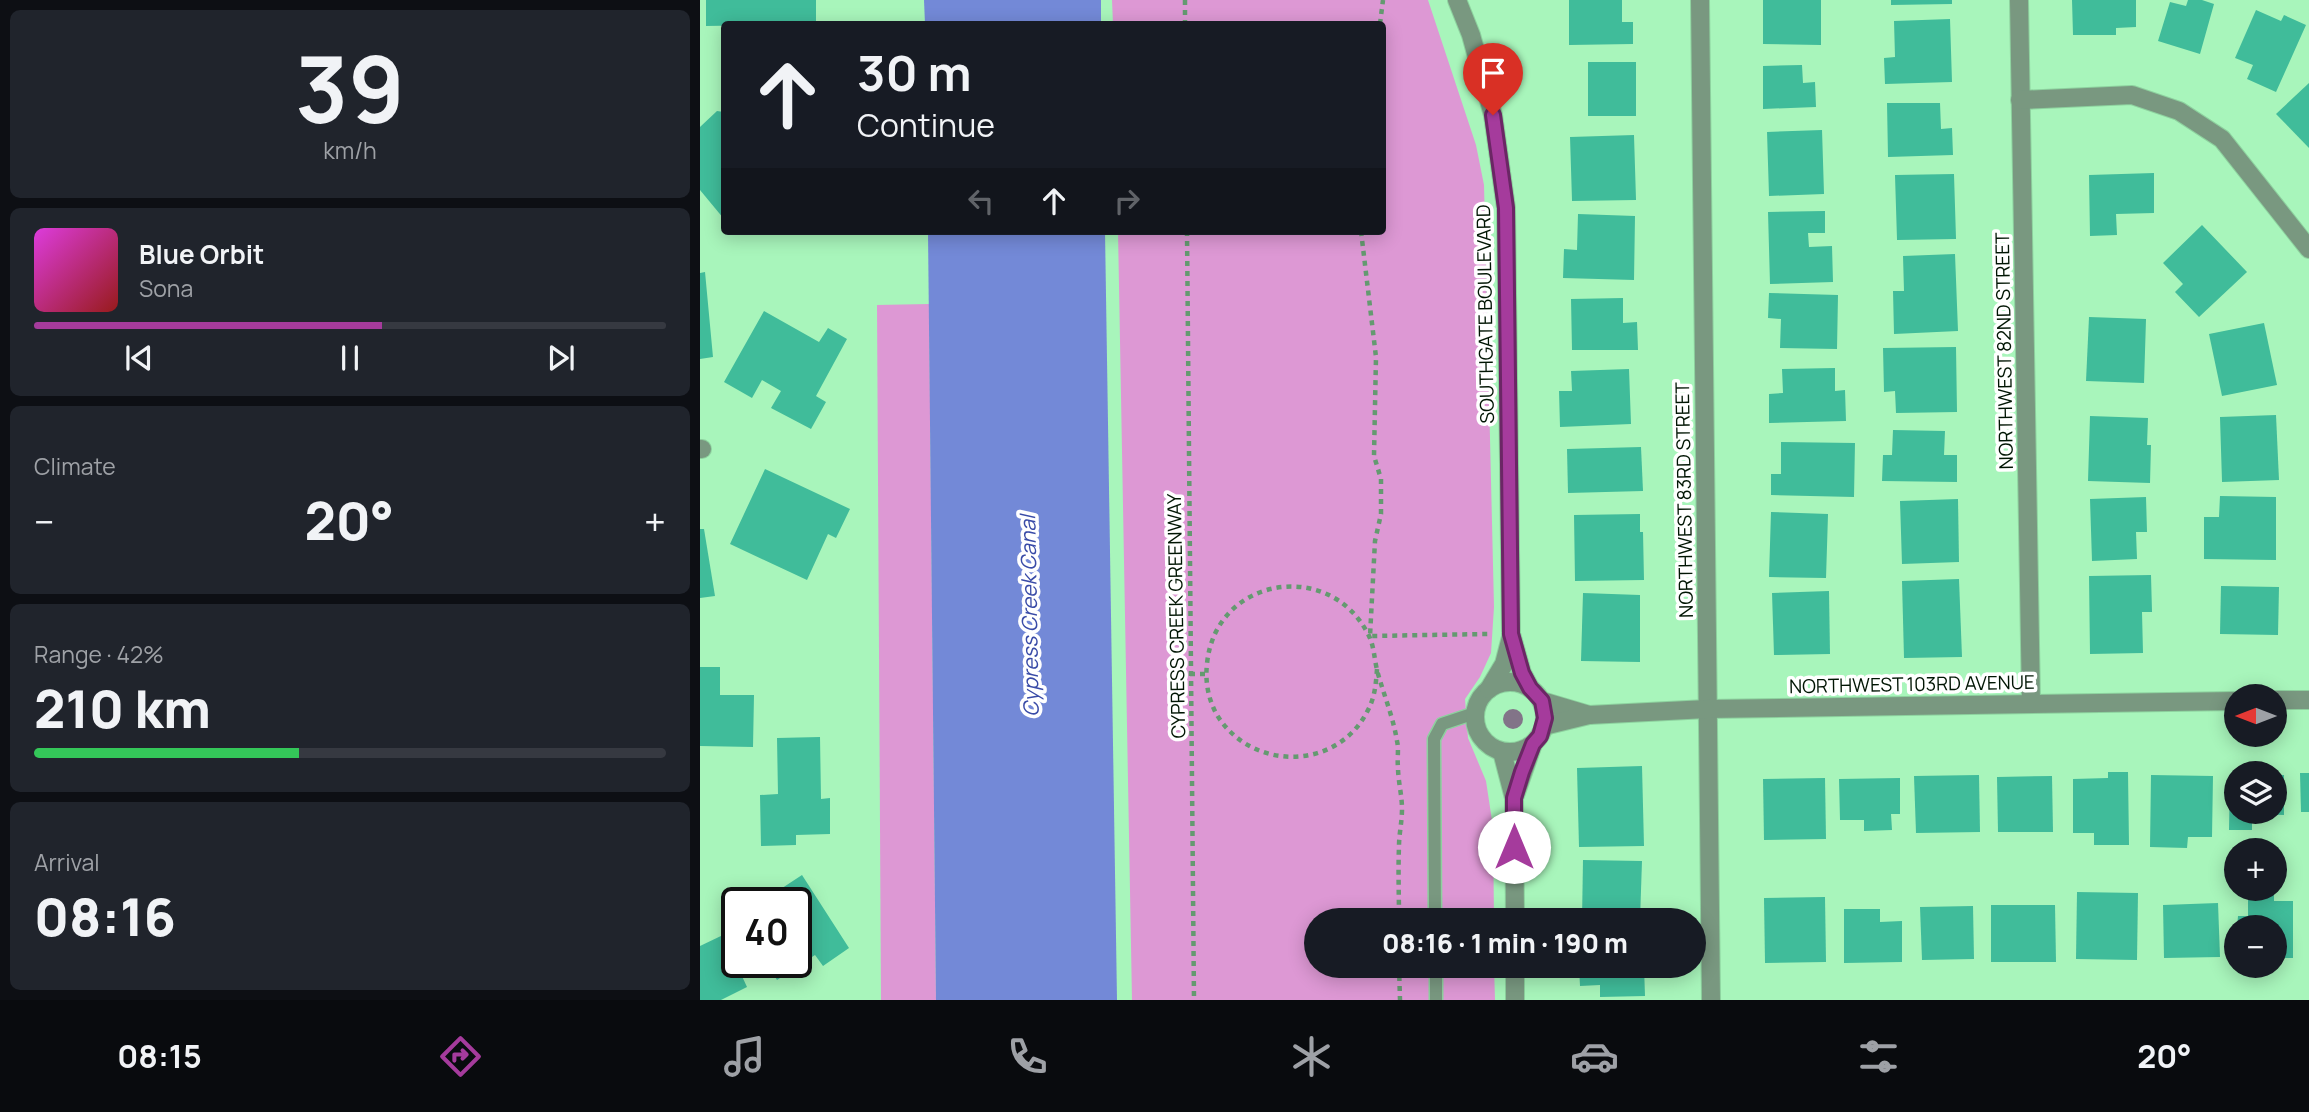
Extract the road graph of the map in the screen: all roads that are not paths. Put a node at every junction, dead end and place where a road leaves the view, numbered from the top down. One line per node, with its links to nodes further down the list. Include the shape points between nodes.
1 (1457, 0): 6 (street, SOUTHGATE BOULEVARD, via 1493,115 1506,208)
2 (1700, 0): 13 (street, NORTHWEST 83RD STREET)
3 (2019, 0): 4 (street, NORTHWEST 82ND STREET)
4 (2020, 100): 5 (street, via 2132,95 2179,111 2222,139); 12 (street, NORTHWEST 82ND STREET)
5 (2309, 249)
6 (1511, 634): 7 (street, SOUTHGATE BOULEVARD, via 1504,663); 8 (street, SOUTHGATE BOULEVARD, via 1522,673)
7 (1489, 689): 8 (street, via 1520,683); 14 (street)
8 (1536, 694): 15 (street, NORTHWEST 103RD AVENUE); 16 (street, via 1544,709)
9 (2287, 700): 10 (street)
10 (2309, 700)
11 (2224, 701): 12 (street, NORTHWEST 103RD AVENUE)
12 (2031, 702): 13 (street, NORTHWEST 103RD AVENUE)
13 (1707, 709): 15 (street, NORTHWEST 103RD AVENUE); 26 (street, NORTHWEST 83RD STREET)
14 (1475, 713): 18 (street, via 1479,733); 20 (lane, via 1442,724 1434,739)
15 (1589, 715): 16 (street, NORTHWEST 103RD AVENUE)
16 (1544, 726): 17 (street)
17 (1533, 744): 18 (street, via 1518,752); 19 (street)
18 (1502, 752): 19 (street)
19 (1514, 798): 21 (street)
20 (1435, 908)
21 (1515, 908)
22 (1436, 978): 24 (lane)
23 (1515, 978): 25 (street)
24 (1436, 1000)
25 (1515, 1000)
26 (1711, 1000)

